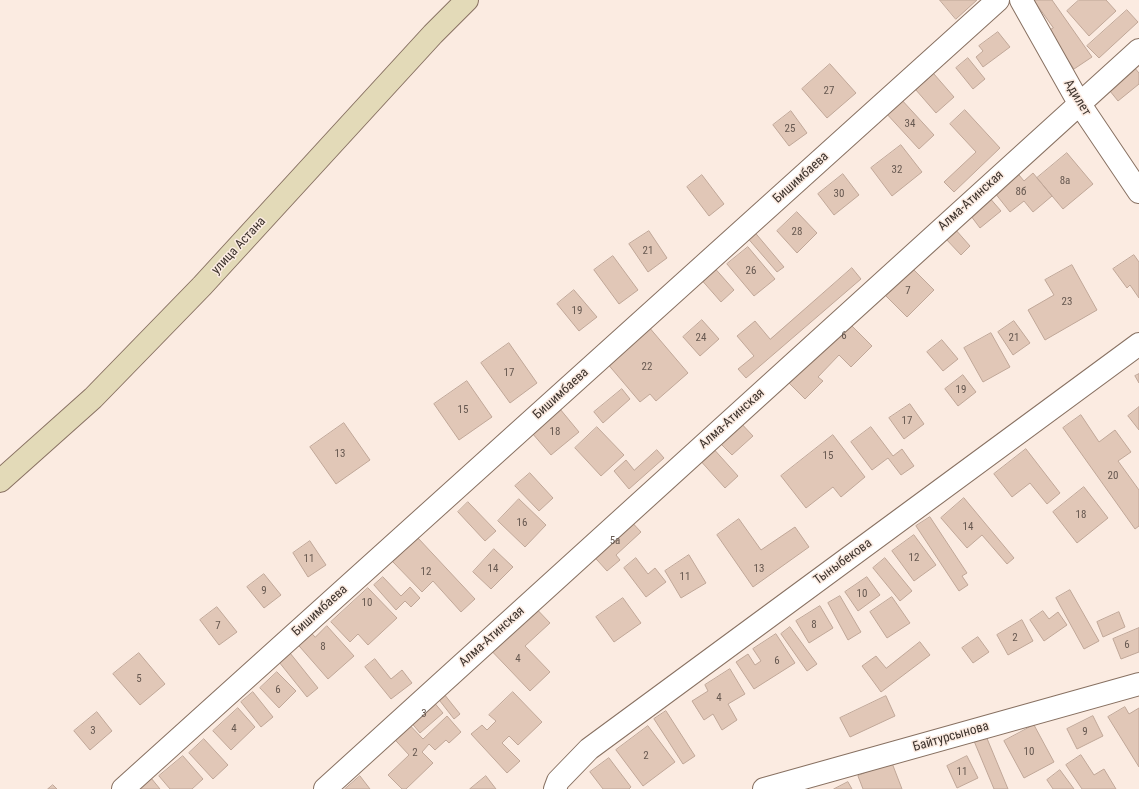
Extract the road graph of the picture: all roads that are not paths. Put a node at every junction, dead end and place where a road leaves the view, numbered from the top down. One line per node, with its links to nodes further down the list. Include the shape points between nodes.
1 (467, 0): 8 (main road, улица Астана, via 202,286 93,398)
2 (998, 0): 10 (street, Бишимбаева)
3 (1021, 0): 5 (street, Адилет)
4 (1139, 50): 5 (street, Алма-Атинская)
5 (1079, 103): 6 (street, Адилет); 11 (street, Алма-Атинская)
6 (1139, 192)
7 (1139, 344): 12 (street, Тыныбекова, via 589,749 558,781)
8 (0, 481)
9 (1139, 684): 13 (street, Байтурсынова)
10 (123, 789)
11 (325, 789)
12 (554, 789)
13 (764, 789)

